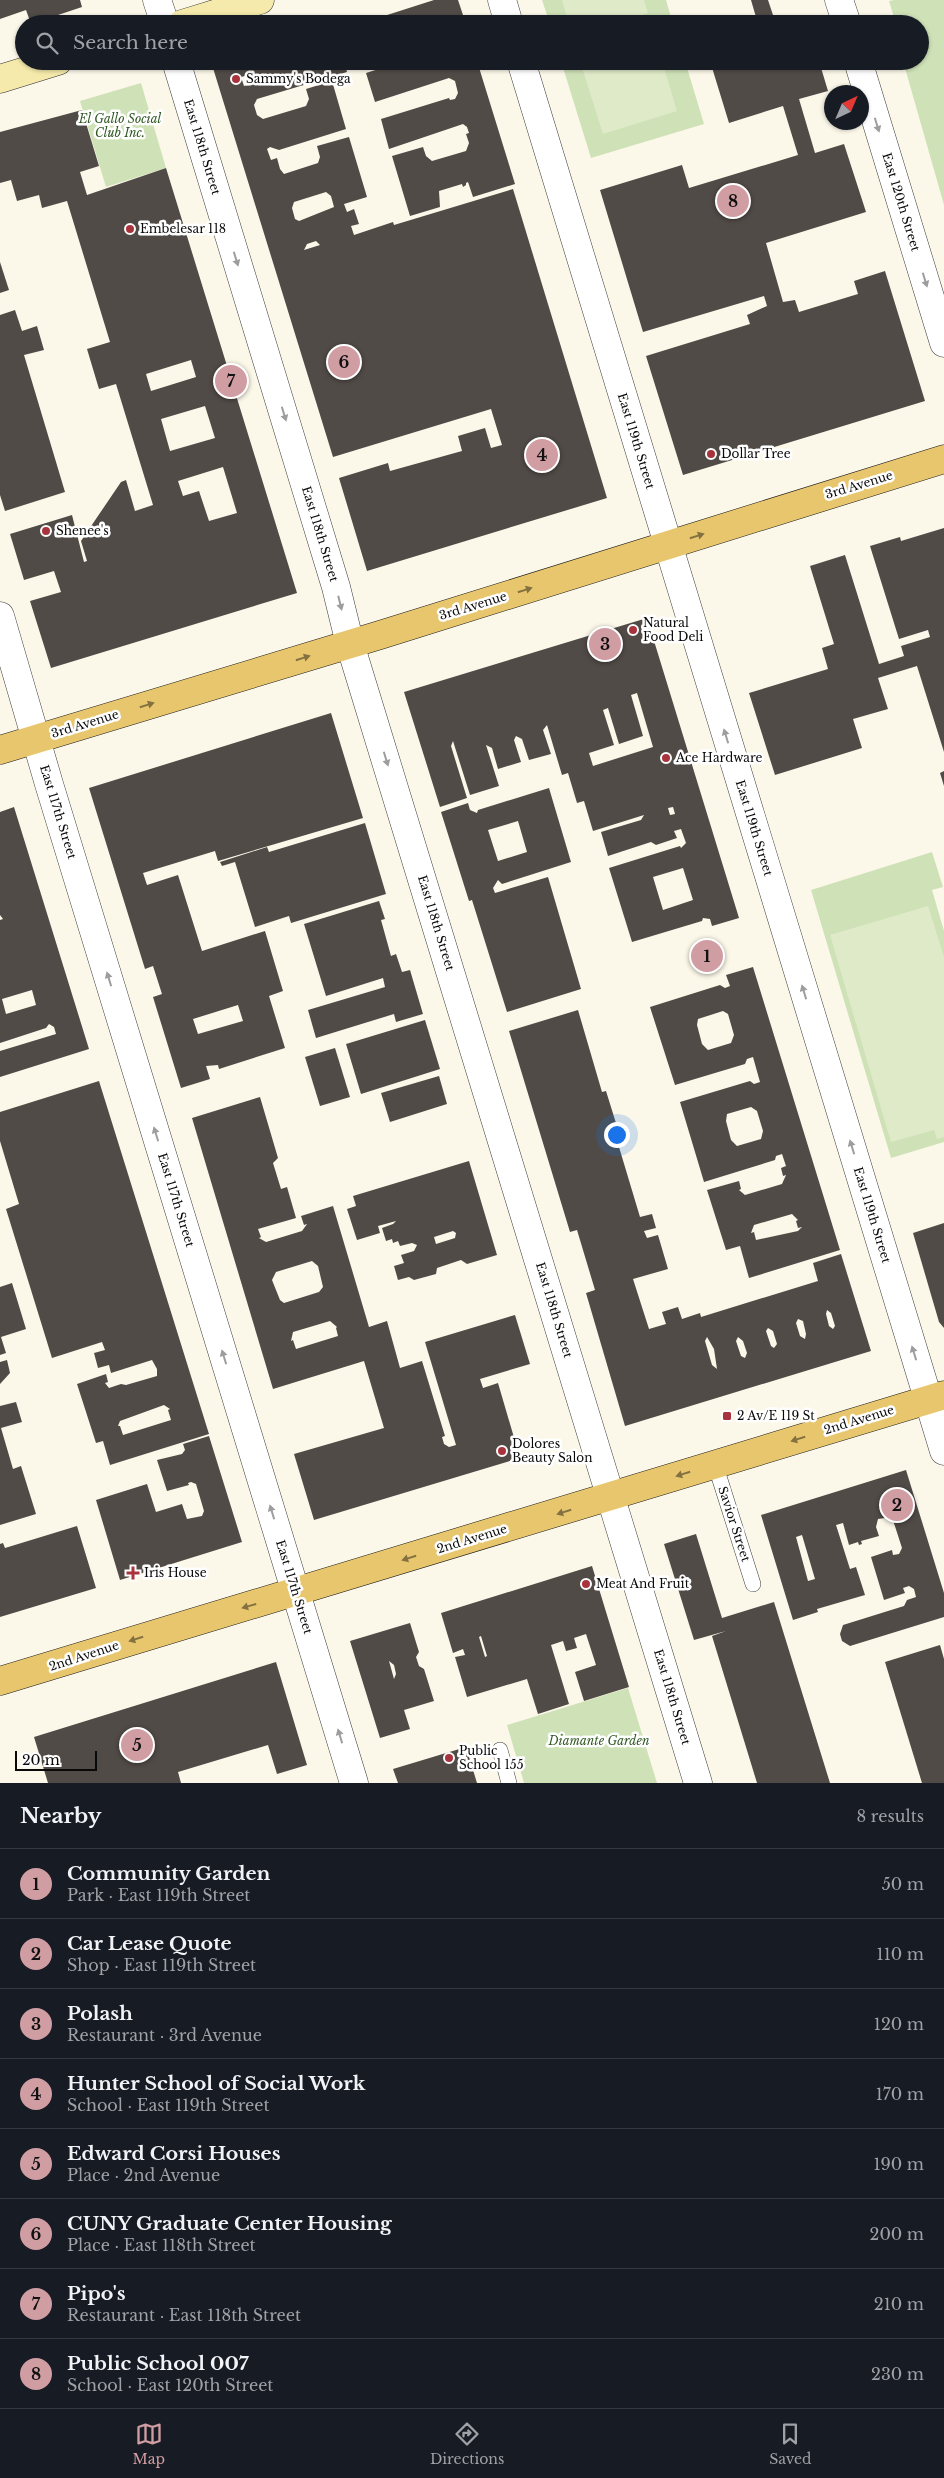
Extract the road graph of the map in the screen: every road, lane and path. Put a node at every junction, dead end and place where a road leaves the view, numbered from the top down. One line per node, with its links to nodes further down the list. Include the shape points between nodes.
1 (157, 0): 5 (street)
2 (260, 0): 6 (main road)
3 (502, 0): 7 (street)
4 (839, 0): 8 (street)
5 (162, 15)
6 (211, 15)
7 (506, 15)
8 (843, 15)
9 (29, 70): 13 (main road)
10 (179, 70): 18 (street, East 118th Street, one-way to 18, via 336,588)
11 (524, 70): 16 (street, East 119th Street)
12 (861, 70): 14 (street, East 120th Street, one-way to 14)
13 (0, 79)
14 (944, 343)
15 (944, 459): 16 (main road, 3rd Avenue, one-way to 15)
16 (668, 545): 18 (main road, 3rd Avenue, one-way to 16); 21 (street, East 119th Street, one-way to 16)
17 (0, 616): 19 (street, East 117th Street)
18 (350, 644): 19 (main road, 3rd Avenue, one-way to 18); 24 (street, East 118th Street, one-way to 24)
19 (36, 739): 20 (main road, 3rd Avenue); 26 (street, East 117th Street, one-way to 19)
20 (0, 750)
21 (936, 1397): 22 (street, East 119th Street); 23 (main road, 2nd Avenue, one-way to 23)
22 (944, 1451)
23 (715, 1464): 24 (main road, 2nd Avenue, one-way to 24); 25 (lane, Savior Street)
24 (611, 1496): 26 (main road, 2nd Avenue, one-way to 26); 31 (street, East 118th Street)
25 (754, 1584)
26 (296, 1592): 27 (main road, 2nd Avenue, one-way to 27); 29 (street, East 117th Street, one-way to 26)
27 (0, 1682)
28 (500, 1750): 30 (lane)
29 (354, 1783)
30 (509, 1783)
31 (698, 1783)

